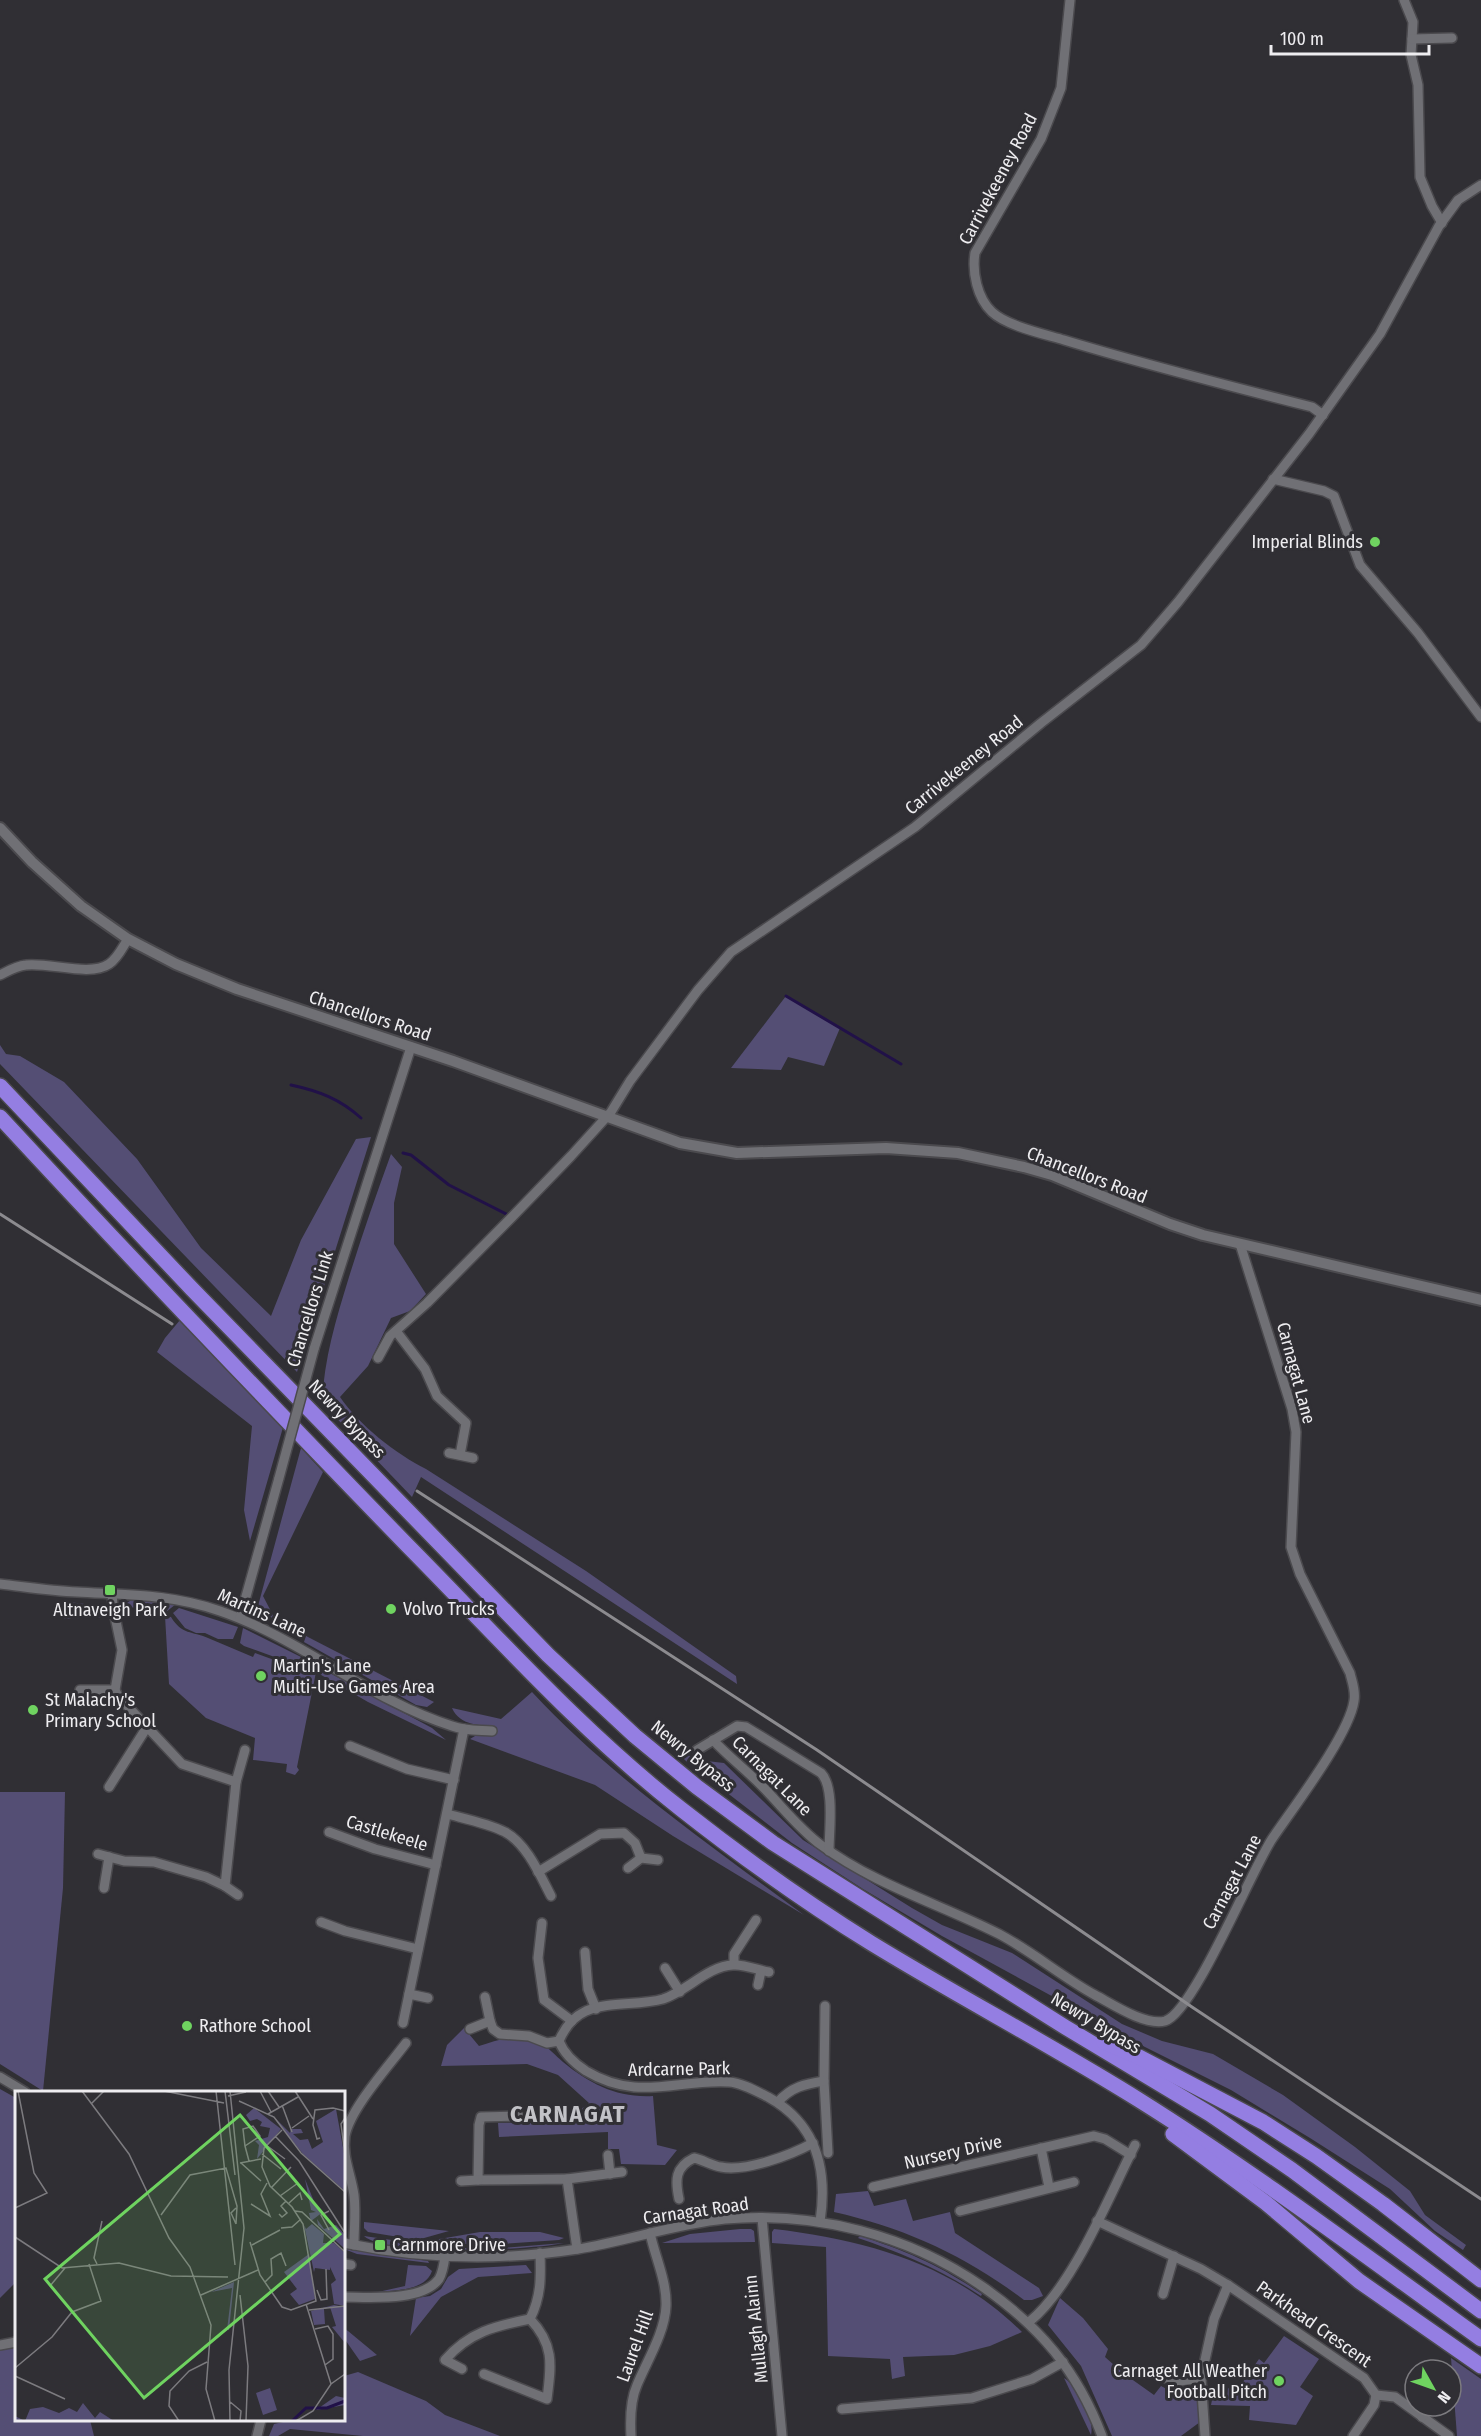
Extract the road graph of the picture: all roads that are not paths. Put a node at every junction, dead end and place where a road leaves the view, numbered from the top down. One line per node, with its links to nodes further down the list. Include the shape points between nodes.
1 (1070, 0): 7 (street, Carrivekeeney Road, via 1061,88 1041,139 975,253 975,278 986,304 999,317 1040,332 1128,360 1312,407)
2 (1404, 0): 4 (street, via 1413,22)
3 (1452, 38): 4 (street)
4 (1412, 39): 6 (street, via 1411,55 1418,85 1420,177)
5 (1481, 185): 6 (street, Carrivekeeney Road, via 1458,200)
6 (1443, 223): 7 (street, Carrivekeeney Road, via 1380,334)
7 (1323, 415): 8 (street, Carrivekeeney Road)
8 (1273, 479): 9 (street, via 1334,496 1360,565 1418,633); 15 (street, Carrivekeeney Road, via 1141,645 915,827 731,952 698,990)
9 (1481, 717)
10 (0, 828): 11 (street, Chancellors Road, via 60,888)
11 (128, 939): 12 (street, via 110,964 101,968 24,965); 13 (street, Chancellors Road, via 210,978)
12 (0, 975)
13 (411, 1047): 15 (street, Chancellors Road); 26 (street, Chancellors Link, bridge, via 314,1349)
14 (0, 1086): 70 (highway, Newry Bypass, via 540,1646 635,1736 773,1843)
15 (605, 1116): 17 (street, Chancellors Road, via 680,1143 716,1151 921,1149 958,1153 1052,1175 1170,1224); 19 (street, via 571,1156)
16 (0, 1117): 75 (highway, via 340,1476 536,1677 635,1772 811,1905)
17 (1240, 1244): 18 (street, Chancellors Road); 41 (street, Carnagat Lane, via 1296,1432 1290,1528 1295,1561 1355,1690 1347,1722 1265,1849 1197,1985 1179,2011 1164,2021 1132,2014 1085,1990 1001,1935 899,1890)
18 (1481, 1300)
19 (396, 1331): 20 (street); 22 (street, via 425,1369 437,1396 466,1423)
20 (378, 1358)
21 (449, 1453): 22 (street)
22 (460, 1455): 23 (street)
23 (473, 1458)
24 (0, 1584): 25 (street, Martins Lane)
25 (112, 1593): 26 (street, Martins Lane, via 167,1597); 28 (street, via 122,1650)
26 (240, 1618): 30 (street, Martins Lane, via 389,1698)
27 (80, 1690): 28 (street)
28 (115, 1690): 29 (street)
29 (147, 1727): 37 (street, via 182,1764); 38 (street)
30 (464, 1729): 31 (street, Martins Lane); 36 (street, Castlekeele)
31 (492, 1731)
32 (713, 1740): 35 (street); 41 (street, Carnagat Lane, via 797,1825); 41 (street, via 737,1726 746,1727 821,1773 829,1792)
33 (350, 1746): 36 (street, via 407,1769)
34 (245, 1750): 37 (street)
35 (697, 1750)
36 (454, 1780): 39 (street, Castlekeele)
37 (236, 1782): 49 (street)
38 (109, 1787)
39 (447, 1814): 46 (street, Castlekeele); 48 (street, Castlekeele, via 505,1832)
40 (329, 1832): 46 (street, Castlekeele)
41 (829, 1851)
42 (98, 1854): 43 (street)
43 (109, 1857): 49 (street, via 154,1862); 50 (street)
44 (641, 1858): 45 (street); 47 (street); 48 (street, via 635,1843 624,1833 600,1834)
45 (658, 1860)
46 (436, 1865): 56 (street, Castlekeele)
47 (628, 1868)
48 (538, 1872): 52 (street, Castlekeele)
49 (225, 1886): 51 (street)
50 (104, 1888)
51 (237, 1894)
52 (551, 1896)
53 (756, 1920): 58 (street, via 734,1954)
54 (321, 1922): 56 (street)
55 (542, 1923): 68 (street, via 538,1958 544,2000)
56 (418, 1949): 62 (street, Castlekeele)
57 (585, 1952): 66 (street, via 588,1989)
58 (734, 1965): 60 (street, via 765,1971); 61 (street, via 721,1968)
59 (665, 1968): 61 (street)
60 (758, 1985)
61 (680, 1992): 66 (street, via 661,1999)
62 (409, 1994): 64 (street); 69 (street, Castlekeele)
63 (485, 1996): 67 (street)
64 (428, 1998)
65 (825, 2006): 76 (street)
66 (596, 2009): 68 (street)
67 (490, 2021): 71 (street); 72 (street, via 500,2034 530,2036 547,2043)
68 (572, 2021): 72 (street)
69 (403, 2023)
70 (1065, 2027): 108 (highway, via 1139,2057 1263,2122 1383,2204); 112 (highway, Newry Bypass, via 1210,2114)
71 (470, 2029)
72 (559, 2041): 78 (street, Ardcarne Park, via 562,2051 579,2066 621,2087 731,2082)
73 (406, 2043): 80 (street, via 354,2113)
74 (0, 2077): 77 (street)
75 (1105, 2080): 115 (highway, via 1269,2186); 119 (highway, via 1248,2189 1359,2281)
76 (824, 2081): 78 (street, via 804,2084); 84 (street)
77 (24, 2091)
78 (777, 2102): 81 (street, Ardcarne Park, via 807,2130)
79 (519, 2116): 91 (street, via 481,2117)
80 (345, 2134)
81 (813, 2143): 96 (street, via 790,2155 742,2166 722,2168 694,2158 678,2169 675,2182); 100 (street, Ardcarne Park, via 824,2181)
82 (1136, 2145): 86 (street)
83 (1041, 2148): 86 (street, Nursery Drive, via 1094,2136); 94 (street, Nursery Drive); 95 (street)
84 (828, 2153)
85 (608, 2155): 89 (street)
86 (1131, 2155): 99 (street)
87 (345, 2159): 103 (street, via 354,2193)
88 (622, 2172): 89 (street)
89 (610, 2174): 90 (street)
90 (567, 2179): 91 (street); 104 (street)
91 (478, 2180): 92 (street)
92 (461, 2181)
93 (1074, 2182): 95 (street)
94 (873, 2187)
95 (1049, 2187): 97 (street)
96 (679, 2199)
97 (960, 2211)
98 (762, 2218): 100 (street, Carnagat Road); 101 (street, Carnagat Road, via 718,2220); 131 (street, Mullagh Alainn)
99 (1097, 2221): 107 (street, Parkhead Crescent); 114 (street, via 1051,2299)
100 (820, 2222): 114 (street, Carnagat Road, via 890,2239 935,2258 968,2276)
101 (650, 2233): 104 (street, Carnagat Road); 130 (street, Laurel Hill, via 660,2265 666,2308 636,2387)
102 (345, 2243): 103 (street, Carnagat Road)
103 (354, 2245): 106 (street, Carnagat Road)
104 (577, 2249): 105 (street, Carnagat Road)
105 (540, 2253): 106 (street, Carnagat Road); 113 (street, via 540,2290)
106 (445, 2256): 111 (street, via 442,2274 430,2288 392,2297)
107 (1174, 2256): 109 (street, Parkhead Crescent); 110 (street)
108 (1481, 2280)
109 (1228, 2285): 123 (street, Parkhead Crescent, via 1214,2319); 124 (street, Parkhead Crescent, via 1358,2373)
110 (1163, 2294)
111 (345, 2297)
112 (1481, 2311)
113 (530, 2319): 120 (street, via 498,2326 459,2343 445,2360); 122 (street, via 548,2345 552,2364 547,2399)
114 (1029, 2322): 118 (street, Carnagat Road)
115 (1481, 2339)
116 (15, 2342): 117 (street)
117 (0, 2345)
118 (1063, 2362): 126 (street, via 1032,2379 972,2398); 132 (street, Carnagat Road, via 1079,2385)
119 (1481, 2366)
120 (462, 2369)
121 (1158, 2373): 123 (street, via 1173,2382)
122 (484, 2374)
123 (1201, 2378): 133 (street, Parkhead Crescent)
124 (1376, 2395): 125 (street, Parkhead Crescent, via 1395,2397); 134 (street, Parkhead Crescent, via 1374,2405)
125 (1403, 2403)
126 (842, 2409)
127 (1425, 2418): 135 (street, Parkhead Crescent)
128 (261, 2421): 129 (street)
129 (257, 2436)
130 (631, 2436)
131 (782, 2436)
132 (1102, 2436)
133 (1205, 2436)
134 (1353, 2436)
135 (1449, 2436)

